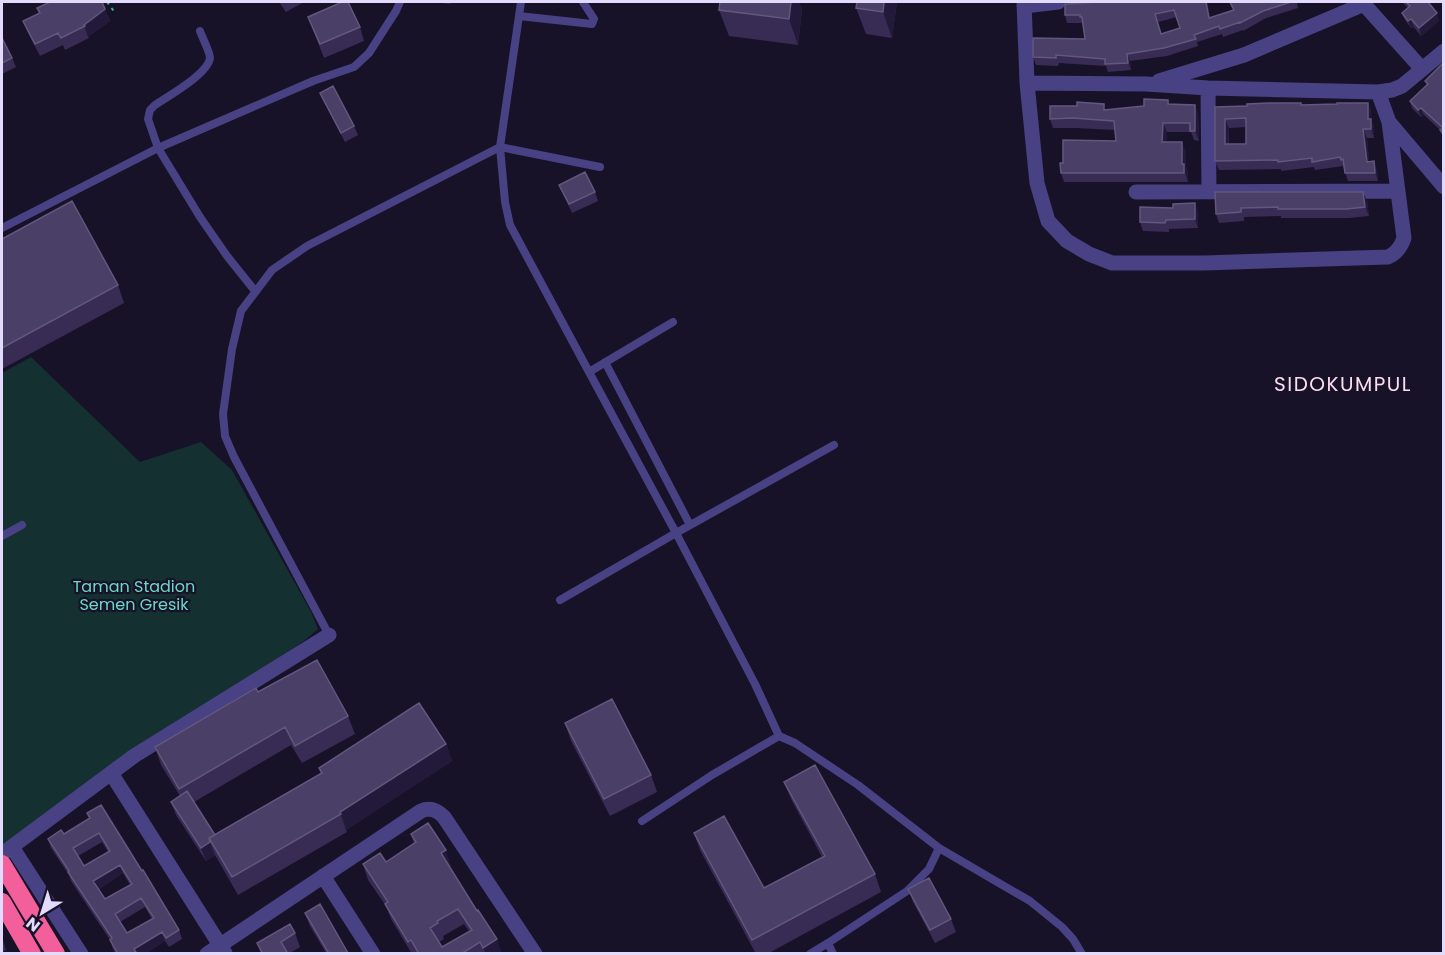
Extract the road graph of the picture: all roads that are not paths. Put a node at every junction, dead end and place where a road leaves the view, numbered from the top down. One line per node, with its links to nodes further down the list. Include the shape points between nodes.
1 (400, 2): 17 (lane, via 369,53 354,67)
2 (521, 2): 7 (lane)
3 (583, 2): 7 (lane, via 594,19 592,24)
4 (1058, 2): 6 (street)
5 (1363, 3): 10 (street); 12 (street, via 1244,55)
6 (1024, 4): 11 (street)
7 (519, 16): 16 (lane)
8 (200, 31): 17 (lane, via 210,57 207,67 150,110 148,119)
9 (1443, 51): 10 (street)
10 (1422, 69): 14 (street, via 1402,86)
11 (1027, 83): 12 (street); 20 (street, via 1037,183 1048,220 1067,241 1112,263 1388,257 1395,254 1404,238)
12 (1146, 84): 13 (street)
13 (1208, 88): 14 (street); 22 (street)
14 (1378, 92): 15 (street)
15 (1389, 122): 19 (street); 20 (street)
16 (500, 147): 18 (lane); 24 (lane, via 307,246 272,270); 27 (lane, via 510,225)
17 (158, 148): 23 (lane); 24 (lane, via 200,217)
18 (600, 167)
19 (1443, 188)
20 (1397, 190): 22 (street)
21 (1136, 192): 22 (street)
22 (1209, 192)
23 (2, 228)
24 (255, 291): 34 (lane, via 241,311 234,339 223,414 225,436)
25 (673, 322): 26 (lane)
26 (605, 362): 27 (lane); 30 (lane)
27 (589, 372): 31 (lane)
28 (834, 445): 30 (lane)
29 (22, 525): 32 (lane)
30 (690, 525): 31 (lane)
31 (676, 533): 33 (lane); 35 (lane)
32 (2, 536)
33 (560, 600)
34 (329, 635): 36 (street)
35 (779, 736): 37 (lane); 38 (lane, via 858,785)
36 (111, 773): 39 (street); 44 (street)
37 (642, 821)
38 (939, 848): 43 (lane, via 929,869 907,891); 52 (lane, via 1030,901 1062,927)
39 (7, 850): 47 (street)
40 (2, 864): 46 (highway)
41 (323, 876): 44 (street); 48 (street); 49 (street, via 421,811 427,808 438,812)
42 (3, 909): 45 (highway)
43 (828, 943): 50 (lane); 51 (lane)
44 (218, 951)
45 (32, 954)
46 (56, 954)
47 (81, 954)
48 (373, 954)
49 (535, 954)
50 (810, 954)
51 (833, 954)
52 (1082, 954)

